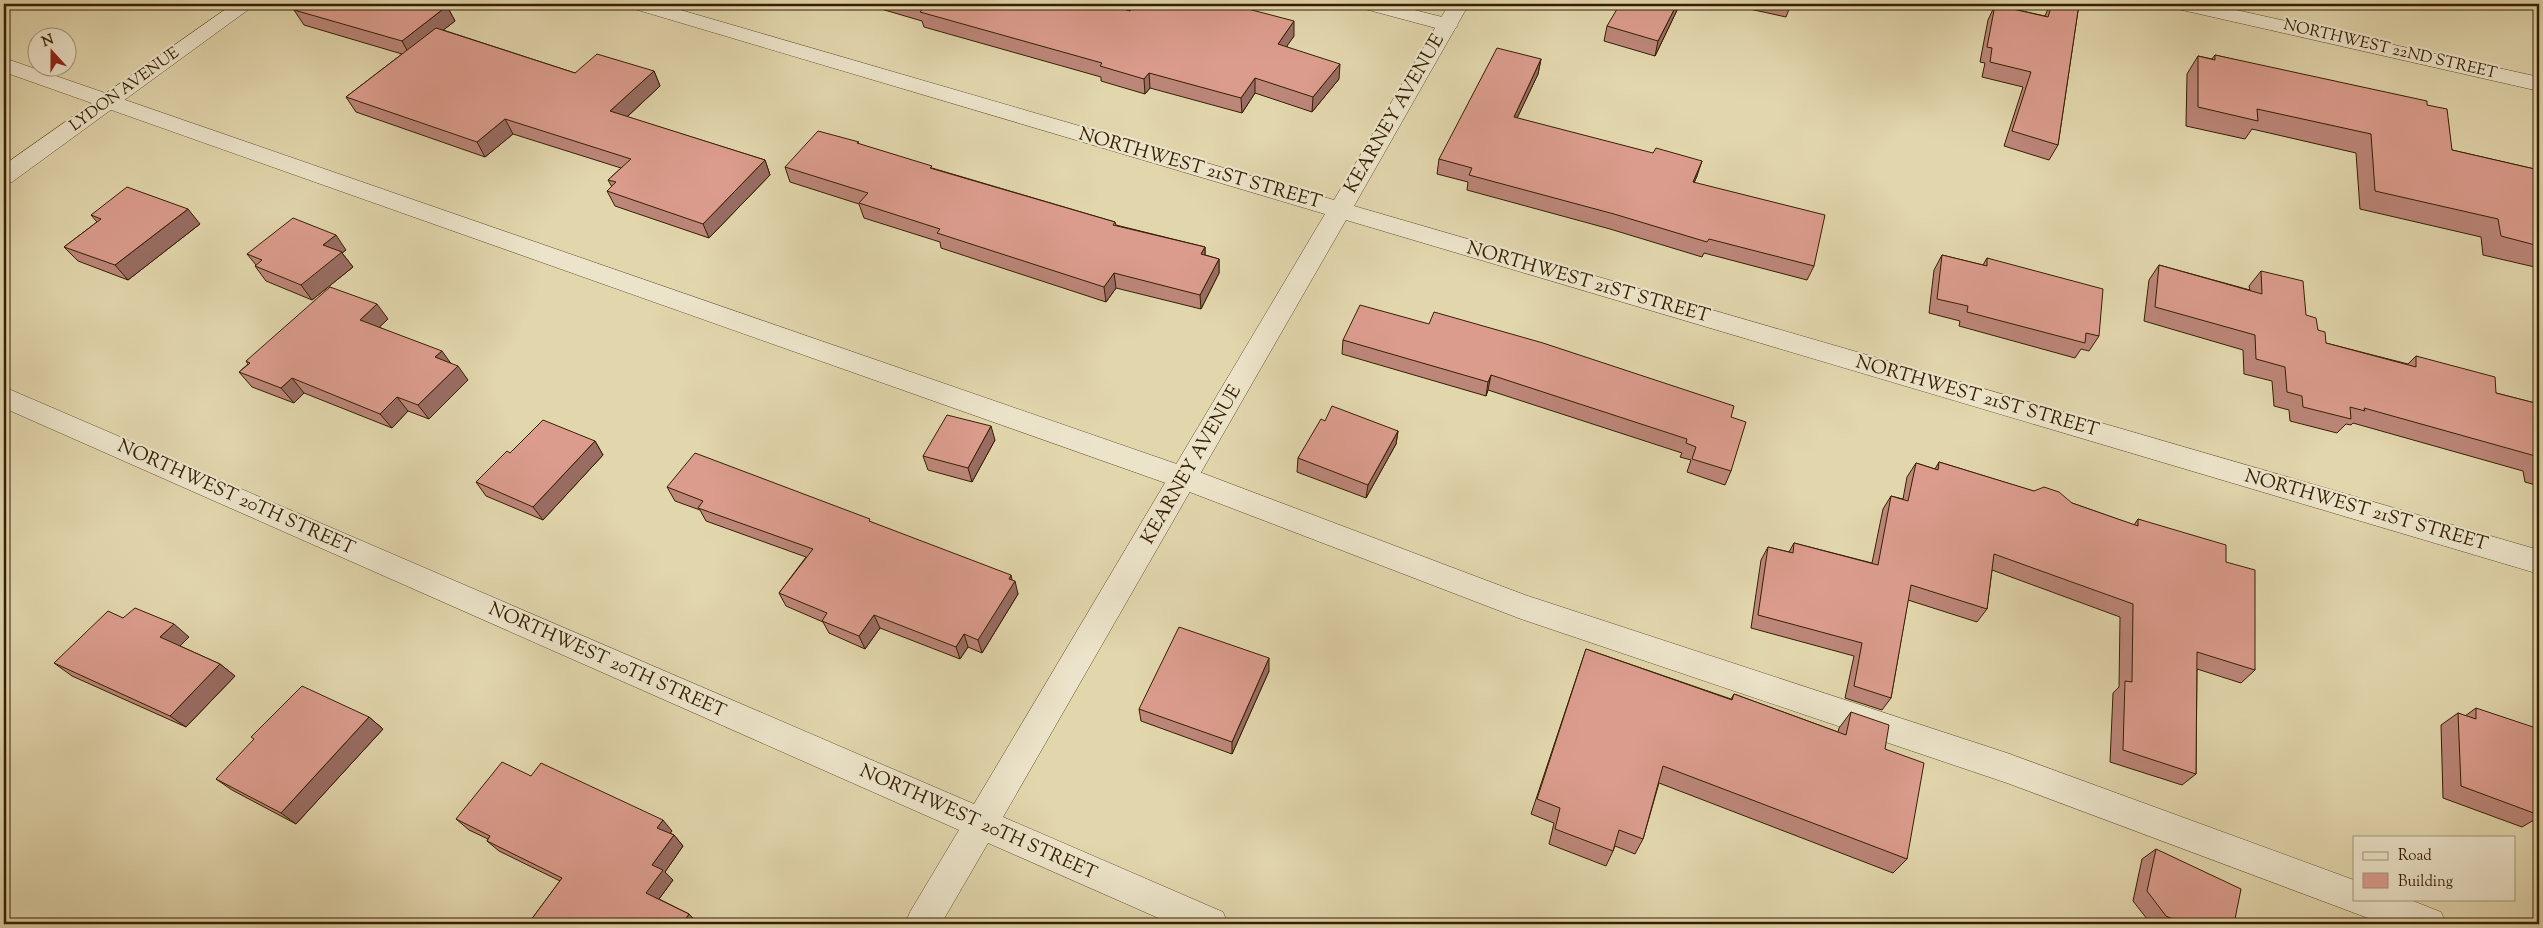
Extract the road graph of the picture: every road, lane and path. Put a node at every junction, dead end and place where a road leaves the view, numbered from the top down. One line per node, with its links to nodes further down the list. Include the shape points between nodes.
1 (246, 4): 8 (street, LYDON AVENUE)
2 (638, 4): 10 (street, NORTHWEST 21ST STREET)
3 (1368, 4): 5 (street)
4 (2182, 4): 7 (street, NORTHWEST 22ND STREET)
5 (1453, 14): 10 (street, KEARNEY AVENUE)
6 (4, 65): 8 (street)
7 (2539, 84)
8 (109, 102): 9 (street, LYDON AVENUE); 12 (street)
9 (4, 176)
10 (1339, 210): 12 (street, KEARNEY AVENUE); 13 (street, NORTHWEST 21ST STREET)
11 (4, 397): 14 (street, NORTHWEST 20TH STREET)
12 (1184, 478): 14 (street, KEARNEY AVENUE); 15 (street, via 1521,606 2007,768)
13 (2539, 562)
14 (980, 824): 17 (street, KEARNEY AVENUE); 18 (street, NORTHWEST 20TH STREET)
15 (2353, 897)
16 (2364, 900): 19 (street)
17 (922, 924)
18 (1211, 924)
19 (2429, 924)

